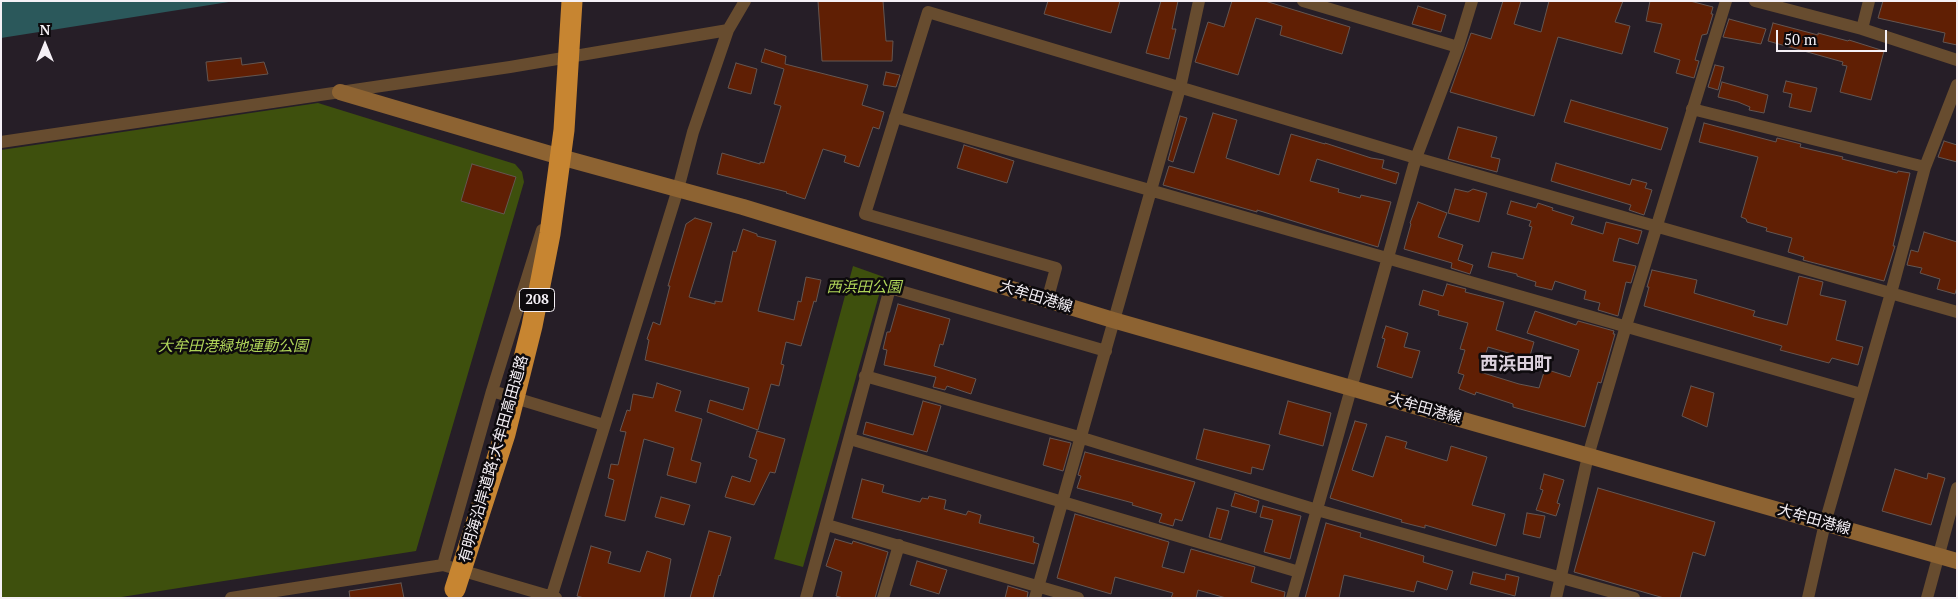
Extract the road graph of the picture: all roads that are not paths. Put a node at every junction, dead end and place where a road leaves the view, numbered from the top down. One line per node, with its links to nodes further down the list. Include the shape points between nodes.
1 (572, 1): 51 (highway, 有明海沿岸道路;大牟田高田道路 / 208, bridge, via 564,130 550,234 532,326 505,434)
2 (745, 1): 10 (street)
3 (1199, 1): 14 (street)
4 (1303, 1): 11 (street)
5 (1472, 1): 11 (street)
6 (1726, 1): 16 (street)
7 (1755, 1): 9 (street)
8 (1869, 1): 9 (street)
9 (1862, 29): 12 (street)
10 (728, 30): 15 (street, via 510,68); 22 (street, via 693,132)
11 (1458, 47): 20 (street)
12 (1957, 60)
13 (1957, 84): 21 (street)
14 (1180, 88): 17 (street, via 928,12); 20 (street); 23 (street)
15 (340, 92): 18 (street); 19 (main road, 大牟田港線)
16 (1692, 109): 21 (street); 24 (street)
17 (895, 117): 23 (street); 27 (street, via 865,214 1056,268)
18 (1, 142)
19 (564, 158): 22 (main road, 大牟田港線); 34 (street)
20 (1416, 158): 24 (street); 25 (street)
21 (1925, 167): 26 (street)
22 (678, 189): 27 (main road, 大牟田港線); 36 (street)
23 (1150, 190): 25 (street); 29 (street)
24 (1658, 226): 26 (street); 30 (street)
25 (1389, 259): 30 (street); 33 (street)
26 (1891, 293): 28 (street); 35 (street)
27 (1047, 301): 29 (main road, 大牟田港線)
28 (1957, 312)
29 (1113, 320): 31 (street); 33 (main road, 大牟田港線)
30 (1626, 326): 35 (street); 39 (street)
31 (1106, 351): 32 (street, via 890,288); 37 (street)
32 (865, 376): 37 (street); 38 (street)
33 (1351, 388): 39 (main road, 大牟田港線); 42 (street)
34 (492, 391): 36 (street); 48 (street)
35 (1861, 394): 43 (street)
36 (604, 425): 53 (street)
37 (1079, 437): 41 (street); 42 (street)
38 (850, 439): 41 (street); 44 (street)
39 (1588, 456): 43 (main road, 大牟田港線); 50 (street)
40 (1957, 488): 46 (street)
41 (1062, 500): 49 (street); 52 (street)
42 (1317, 510): 49 (street); 50 (street)
43 (1825, 523): 46 (main road, 大牟田港線); 61 (street)
44 (827, 525): 45 (street); 55 (street)
45 (898, 545): 52 (street); 56 (street)
46 (1939, 556): 47 (main road, 大牟田港線); 62 (street)
47 (1957, 561)
48 (443, 565): 53 (street); 54 (street)
49 (1299, 572): 58 (street)
50 (1562, 577): 59 (street); 60 (street)
51 (455, 589)
52 (1036, 592): 57 (street)
53 (553, 597)
54 (231, 598)
55 (806, 598)
56 (883, 598)
57 (1078, 598)
58 (1292, 598)
59 (1556, 598)
60 (1634, 598)
61 (1808, 598)
62 (1927, 598)

